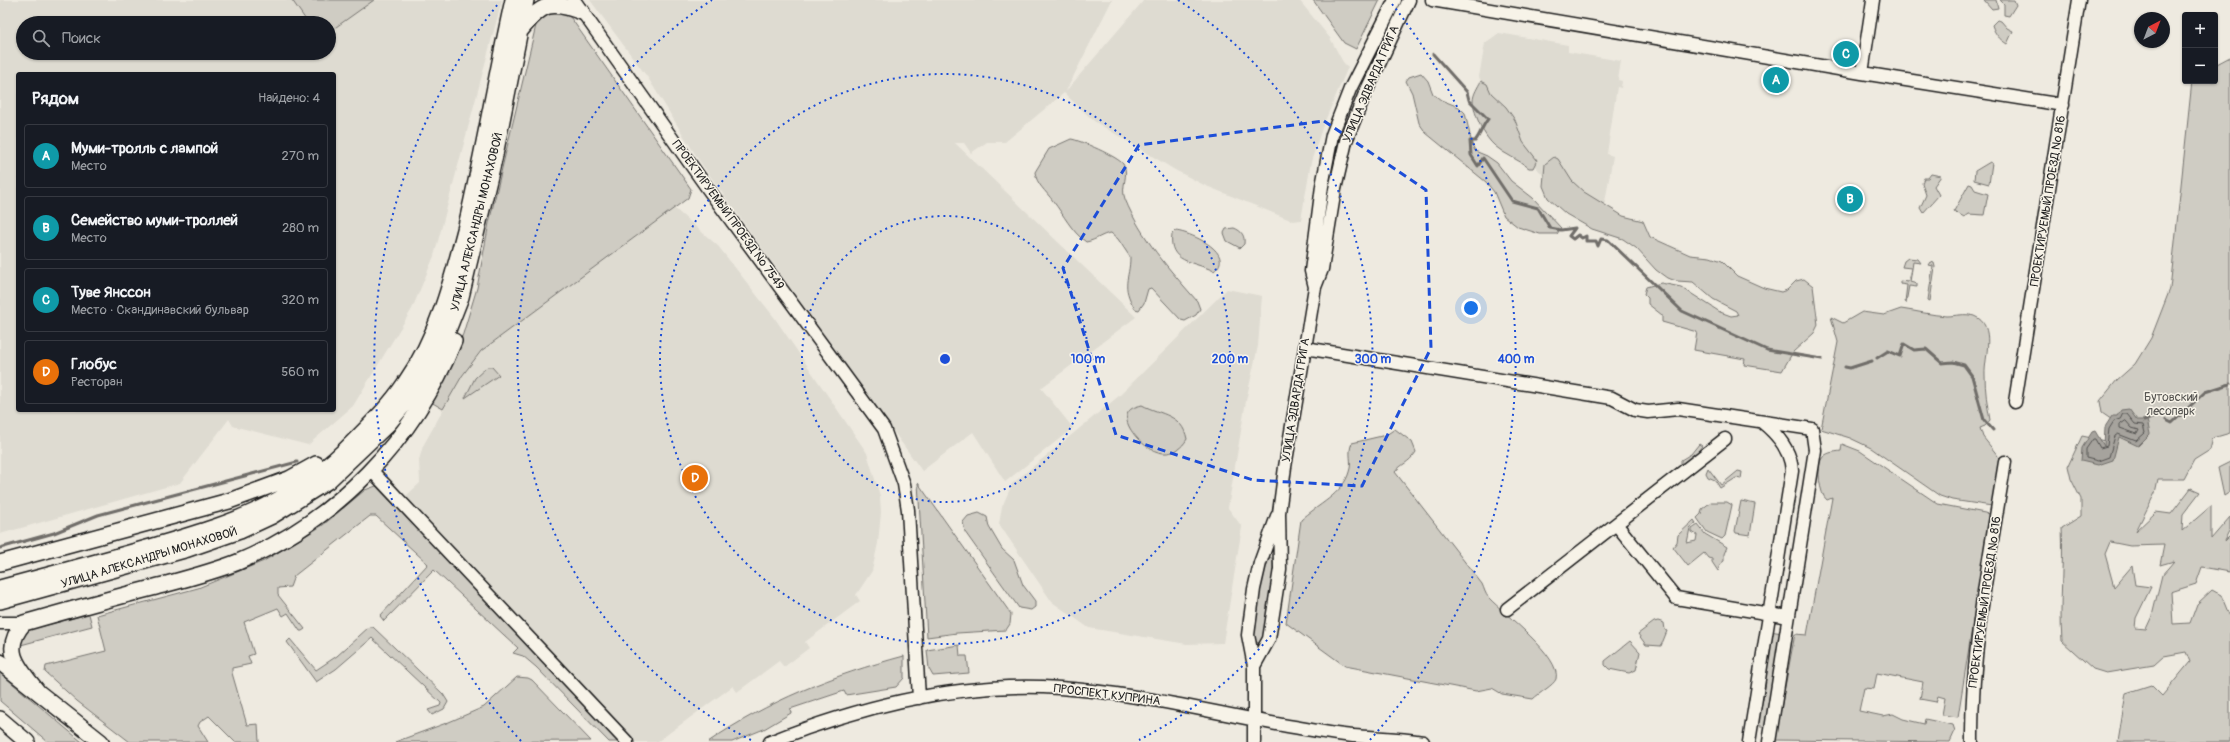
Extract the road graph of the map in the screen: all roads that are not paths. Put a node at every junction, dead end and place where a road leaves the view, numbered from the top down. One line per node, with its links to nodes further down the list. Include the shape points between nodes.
1 (514, 0): 17 (main road, УЛИЦА АЛЕКСАНДРЫ МОНАХОВОЙ, via 497,69 483,153 456,264 443,305 429,342 406,383)
2 (526, 0): 9 (main road, УЛИЦА АЛЕКСАНДРЫ МОНАХОВОЙ)
3 (1395, 0): 13 (street, УЛИЦА ЭДВАРДА ГРИГА, via 1350,89 1332,135 1322,186 1311,271)
4 (1409, 0): 13 (street, УЛИЦА ЭДВАРДА ГРИГА, via 1346,141 1322,269)
5 (1432, 0): 10 (street)
6 (1873, 0): 10 (street)
7 (2079, 0): 11 (street, ПРОЕКТИРУЕМЫЙ ПРОЕЗД № 816)
8 (578, 6): 9 (main road, via 546,6 533,15); 35 (street, ПРОЕКТИРУЕМЫЙ ПРОЕЗД № 7549, via 884,429 904,484 907,504)
9 (520, 32): 12 (main road, УЛИЦА АЛЕКСАНДРЫ МОНАХОВОЙ)
10 (1862, 73): 11 (street)
11 (2063, 105): 15 (street, ПРОЕКТИРУЕМЫЙ ПРОЕЗД № 816)
12 (468, 270): 20 (main road, via 458,332 445,365 412,420); 23 (main road, УЛИЦА АЛЕКСАНДРЫ МОНАХОВОЙ, via 450,327 429,370 389,423 351,462 304,498 272,516 221,538)
13 (1315, 287): 14 (street, УЛИЦА ЭДВАРДА ГРИГА)
14 (1305, 348): 16 (street, via 1612,398 1635,410 1648,412 1678,409); 21 (street, УЛИЦА ЭДВАРДА ГРИГА)
15 (2015, 402)
16 (1762, 422): 28 (street, via 1779,438 1792,468); 29 (street, via 1812,428 1815,440)
17 (362, 433): 23 (main road, УЛИЦА АЛЕКСАНДРЫ МОНАХОВОЙ, via 321,471 266,506); 24 (main road, via 308,469 266,489)
18 (1725, 439): 22 (street)
19 (2005, 462): 46 (street, ПРОЕКТИРУЕМЫЙ ПРОЕЗД № 816, via 1987,571 1974,674)
20 (371, 470): 31 (main road, via 324,513 257,554 216,570); 40 (street)
21 (1279, 514): 33 (street, УЛИЦА ЭДВАРДА ГРИГА, via 1280,569 1269,639); 33 (street, УЛИЦА ЭДВАРДА ГРИГА, via 1267,540 1254,589 1248,634)
22 (1616, 524): 27 (street); 28 (street, via 1674,597)
23 (152, 553): 25 (main road, УЛИЦА АЛЕКСАНДРЫ МОНАХОВОЙ); 26 (main road, УЛИЦА АЛЕКСАНДРЫ МОНАХОВОЙ)
24 (0, 563)
25 (0, 588)
26 (0, 601)
27 (1507, 609)
28 (1769, 614): 29 (street); 44 (street)
29 (1788, 617): 45 (street)
30 (0, 622): 31 (street)
31 (24, 623): 34 (main road, via 10,638 9,650 12,660)
32 (0, 662): 34 (main road)
33 (1254, 666): 37 (street, УЛИЦА ЭДВАРДА ГРИГА)
34 (38, 692): 39 (main road)
35 (919, 698): 37 (street, ПРОСПЕКТ КУПРИНА, via 984,689 1059,688 1144,699); 41 (street, ПРОСПЕКТ КУПРИНА, via 826,721)
36 (0, 719): 38 (main road)
37 (1254, 719): 42 (street, УЛИЦА ЭДВАРДА ГРИГА); 43 (street, ПРОСПЕКТ КУПРИНА, via 1354,736)
38 (27, 742)
39 (101, 742)
40 (628, 742)
41 (770, 742)
42 (1254, 742)
43 (1423, 742)
44 (1749, 742)
45 (1769, 742)
46 (1972, 742)

